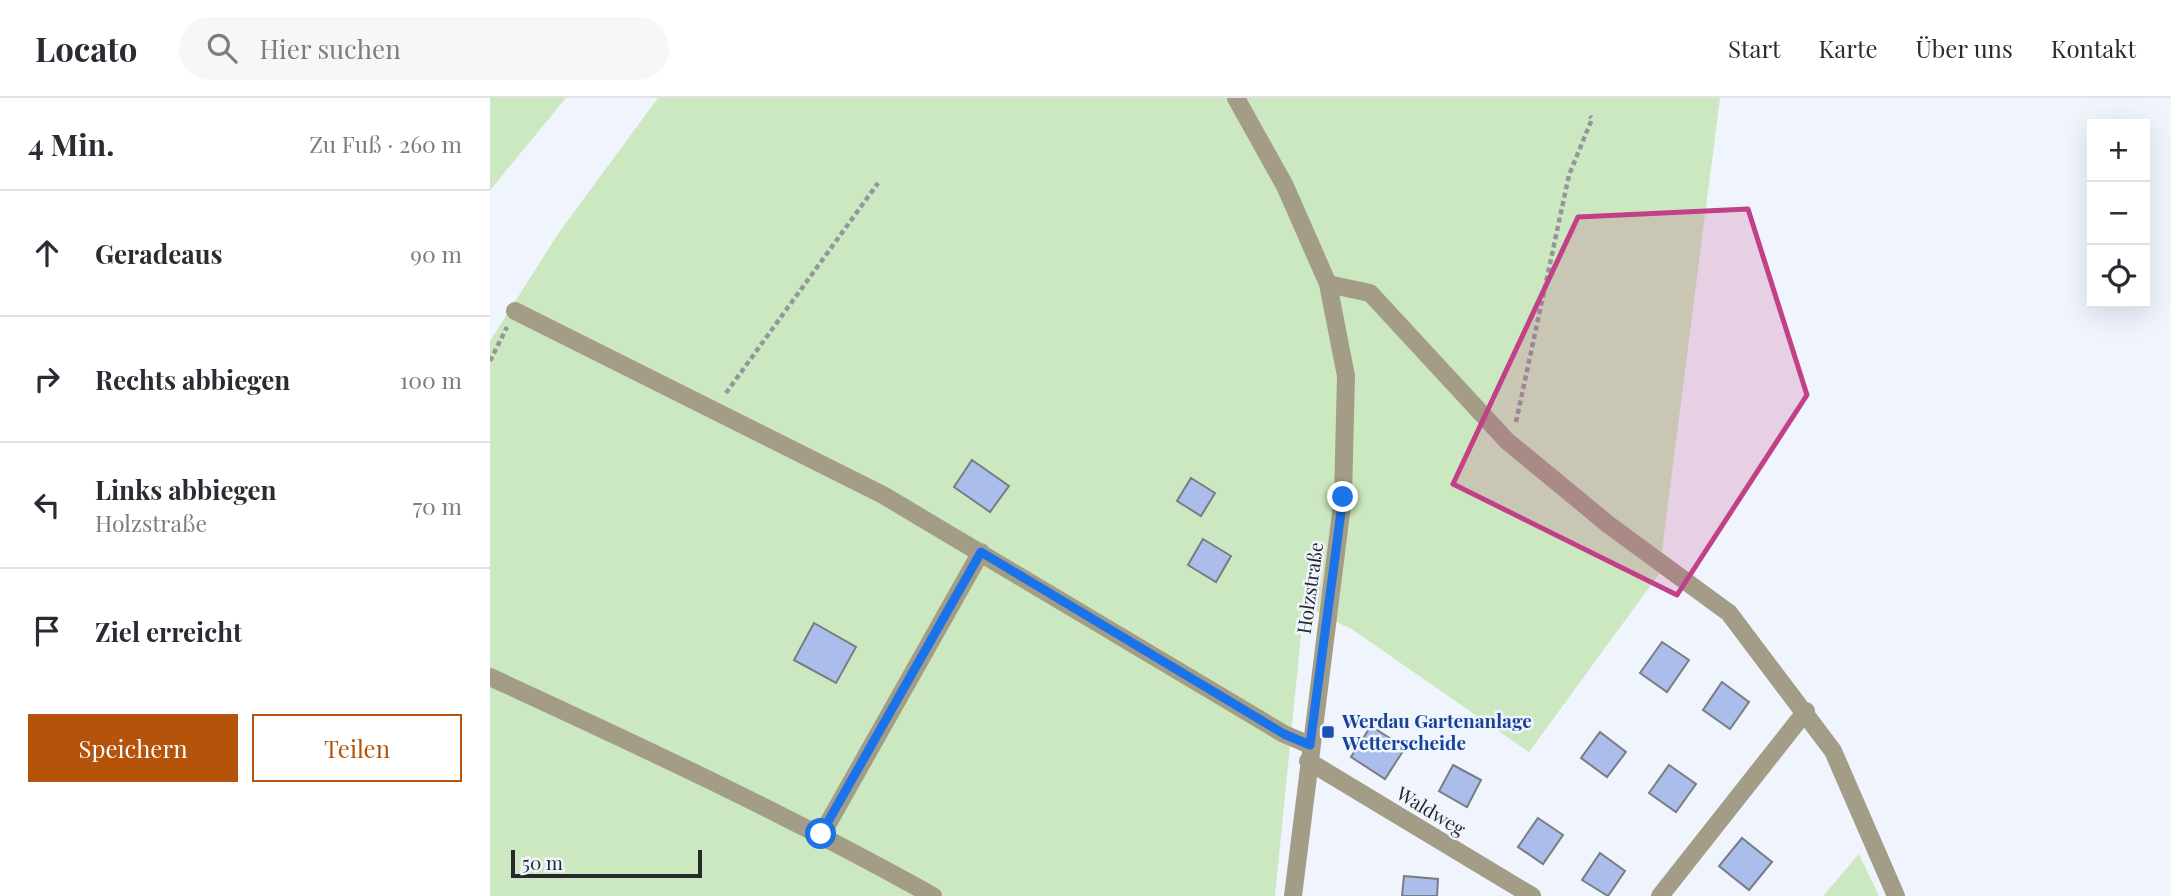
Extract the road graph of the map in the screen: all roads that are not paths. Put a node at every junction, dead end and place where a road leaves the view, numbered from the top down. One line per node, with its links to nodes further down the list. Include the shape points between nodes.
1 (1236, 98): 2 (street, Holzstraße, via 1284,186)
2 (1328, 284): 6 (street, via 1370,293 1507,442 1609,525 1729,612); 7 (street, Holzstraße, via 1346,376 1343,497)
3 (515, 311): 4 (street, Waldweg, via 883,495)
4 (981, 552): 7 (street, Waldweg); 8 (street)
5 (490, 677): 8 (street)
6 (1806, 711): 12 (street); 13 (street, via 1833,751)
7 (1309, 753): 10 (street, Holzstraße); 11 (street, Waldweg)
8 (821, 834): 9 (street)
9 (933, 896)
10 (1293, 896)
11 (1532, 896)
12 (1660, 896)
13 (1896, 896)

